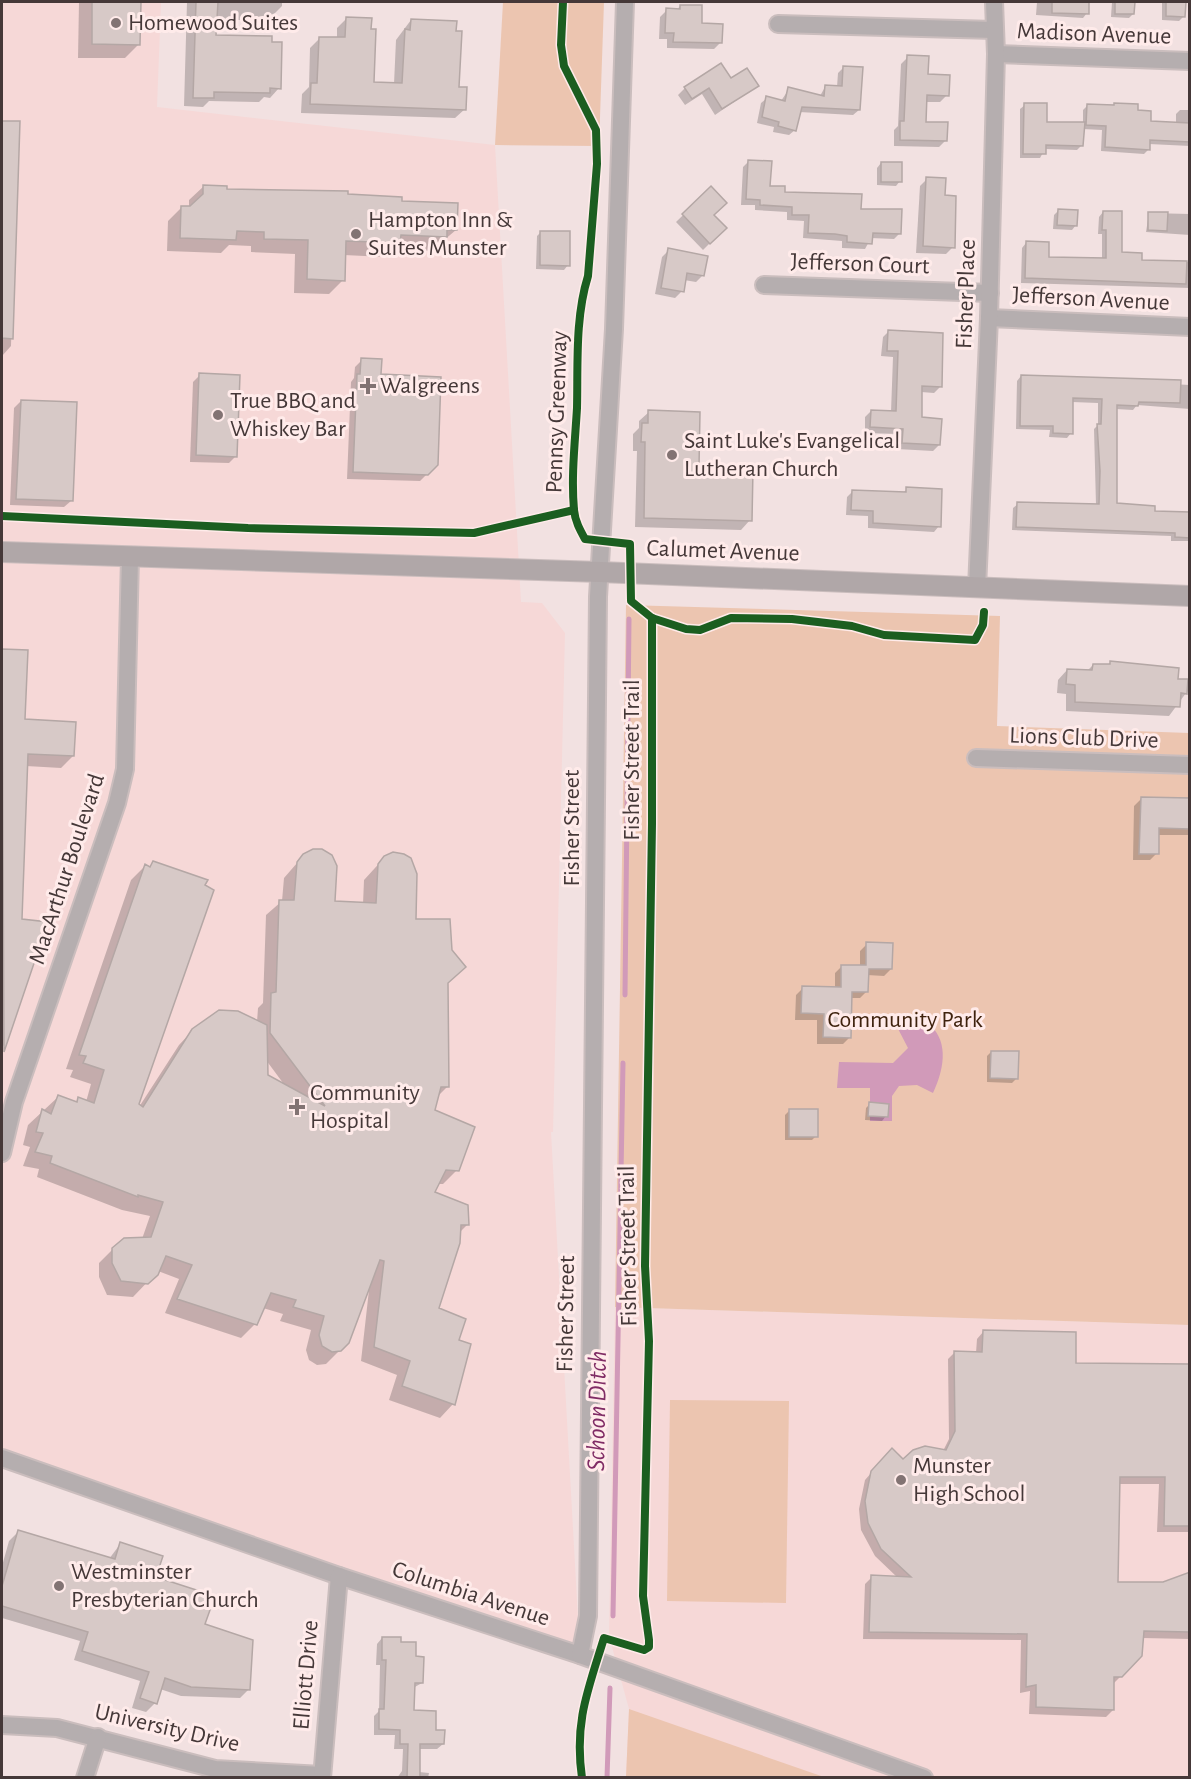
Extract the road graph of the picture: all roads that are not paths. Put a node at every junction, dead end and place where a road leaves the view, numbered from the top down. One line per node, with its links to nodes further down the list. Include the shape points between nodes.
1 (625, 2): 13 (street, Fisher Street, via 614,329)
2 (994, 2): 4 (street, Fisher Place)
3 (778, 24): 4 (street, Madison Avenue)
4 (993, 30): 5 (street, Fisher Place)
5 (996, 54): 6 (street, Madison Avenue); 8 (street, Fisher Place)
6 (1190, 62)
7 (764, 285): 8 (street, Jefferson Court)
8 (990, 293): 9 (street, Fisher Place)
9 (989, 318): 10 (street, Jefferson Avenue); 14 (street, Fisher Place)
10 (1190, 327)
11 (2, 552): 12 (main road, Calumet Avenue)
12 (130, 557): 13 (main road, Calumet Avenue); 18 (street, MacArthur Boulevard, via 125,769 117,803 14,1102)
13 (600, 572): 14 (main road, Calumet Avenue); 21 (street, Fisher Street, via 588,1616)
14 (977, 588): 15 (main road, Calumet Avenue)
15 (1190, 596)
16 (976, 758): 17 (street, Lions Club Drive)
17 (1190, 765)
18 (2, 1153)
19 (2, 1458): 20 (street, Columbia Avenue)
20 (339, 1576): 21 (street, Columbia Avenue); 24 (street, Elliott Drive)
21 (580, 1656): 26 (street, Columbia Avenue)
22 (2, 1725): 23 (street, University Drive, via 57,1728)
23 (98, 1737): 24 (street, University Drive, via 214,1769); 25 (street)
24 (322, 1776)
25 (85, 1778)
26 (924, 1778)

